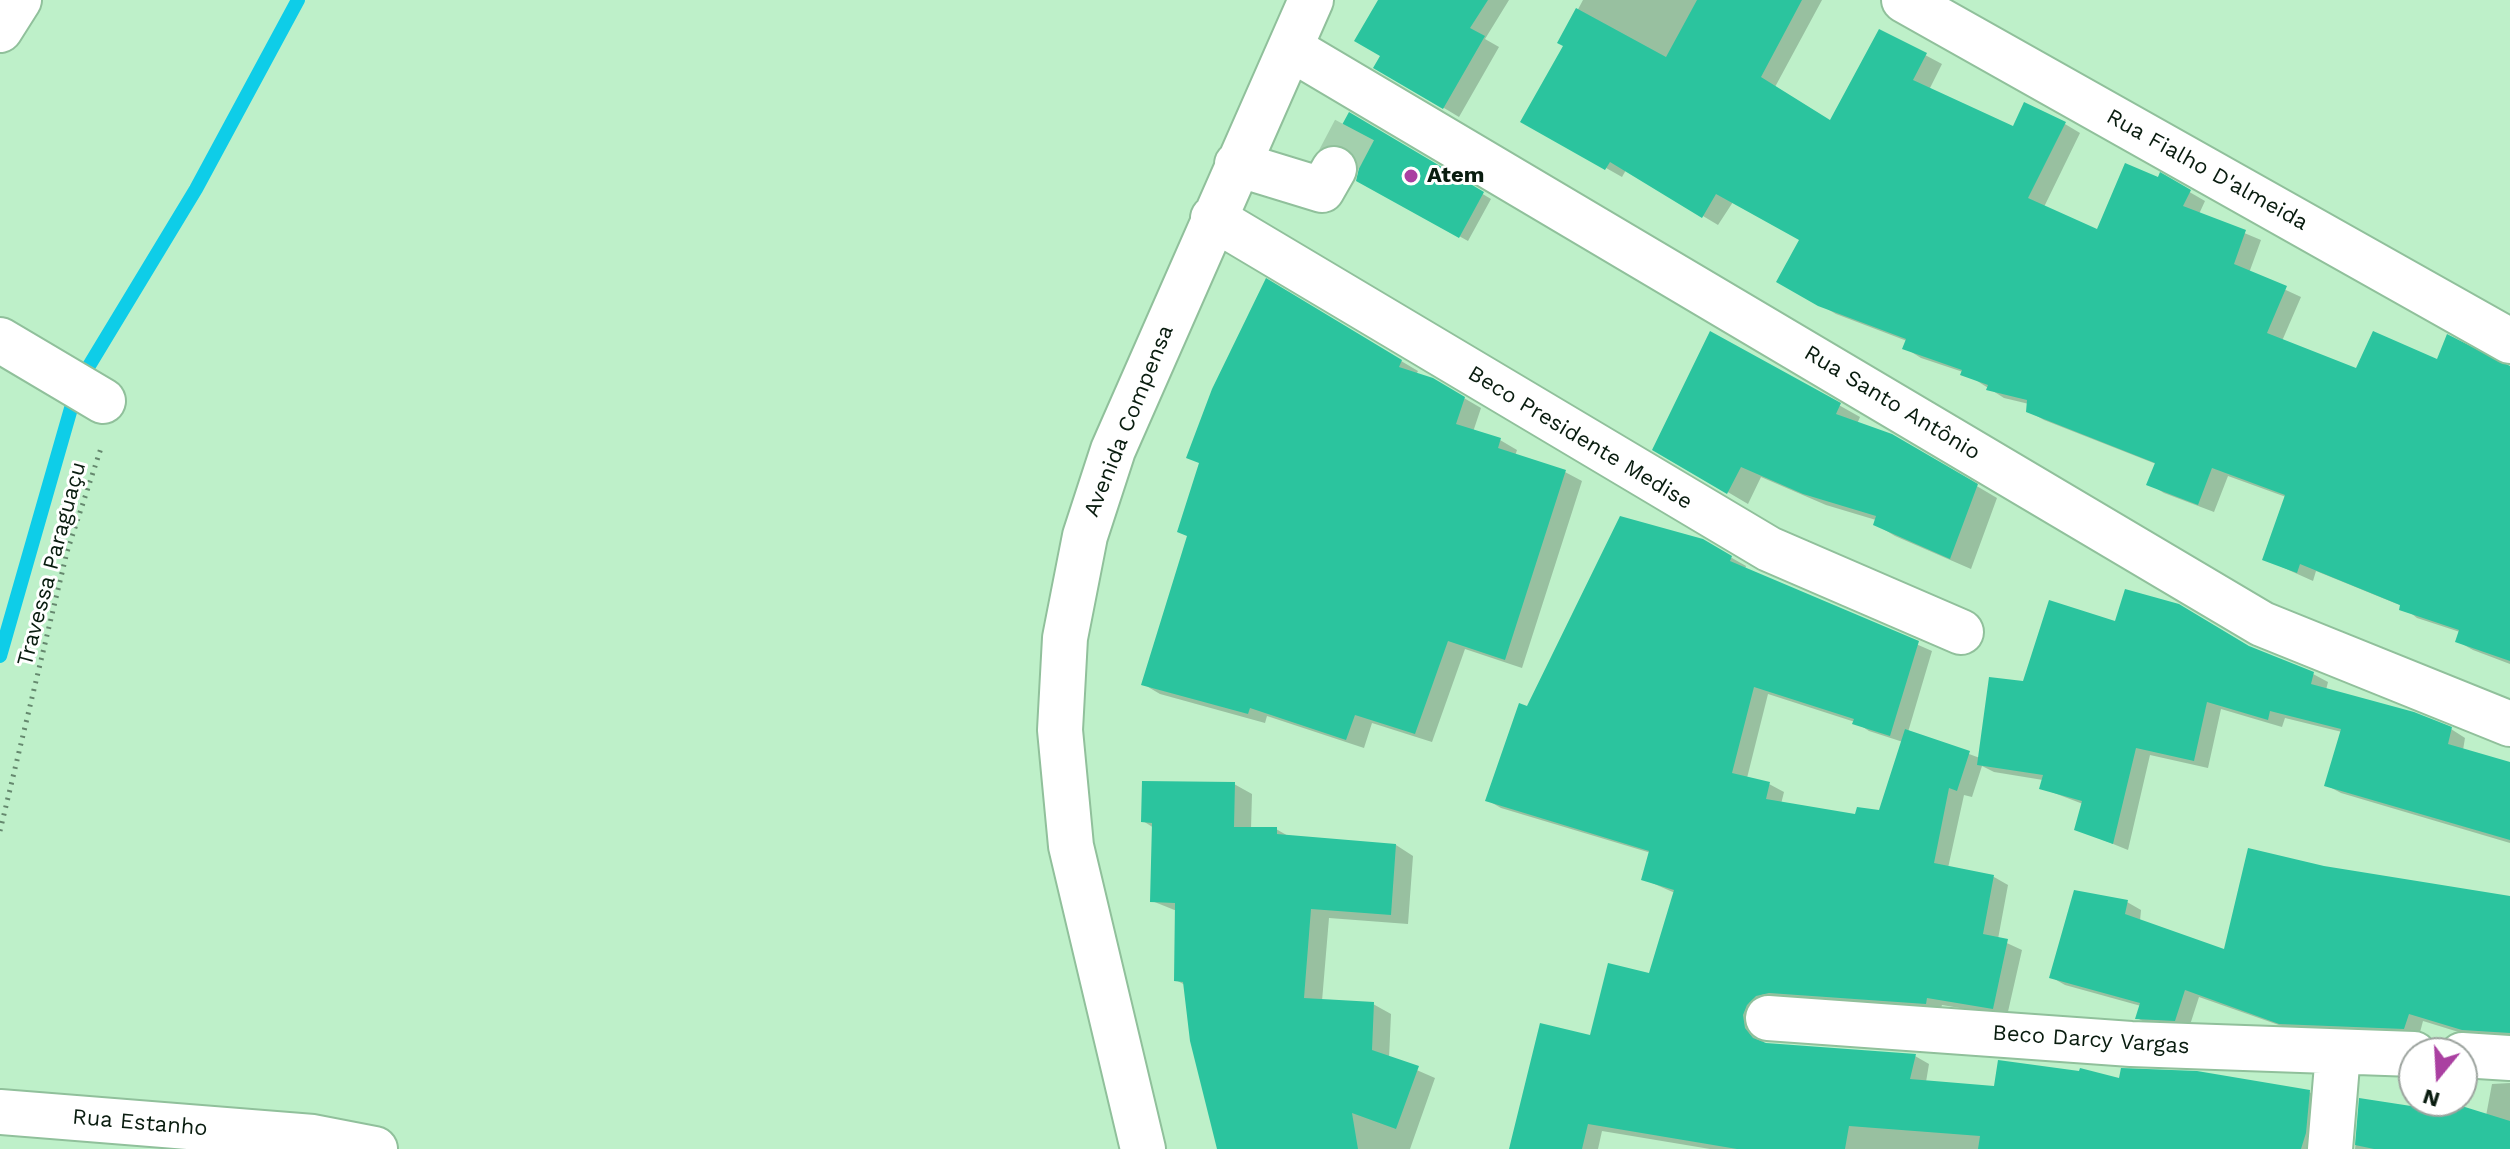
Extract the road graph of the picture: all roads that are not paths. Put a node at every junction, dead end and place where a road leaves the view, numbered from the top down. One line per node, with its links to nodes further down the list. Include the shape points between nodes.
1 (19, 0): 4 (street)
2 (1311, 0): 5 (street, Avenida Compensa)
3 (1904, 0): 10 (street, Rua Fialho D'almeida)
4 (0, 30)
5 (1290, 48): 6 (street, Avenida Compensa); 13 (street, Rua Santo Antônio, via 1367,104 2262,624)
6 (1237, 164): 7 (street, via 1322,190); 8 (street, Avenida Compensa)
7 (1334, 169)
8 (1213, 218): 12 (street, Beco Presidente Medise, via 1769,549); 21 (street, Avenida Compensa, via 1113,450 1085,536 1065,638 1060,730 1071,846)
9 (0, 340): 11 (street)
10 (2510, 341)
11 (103, 401)
12 (1961, 632)
13 (2510, 724)
14 (1768, 1018): 15 (street, Beco Darcy Vargas)
15 (2338, 1053): 16 (street, Beco Darcy Vargas); 22 (street)
16 (2398, 1054)
17 (2478, 1056): 18 (street)
18 (2510, 1058)
19 (0, 1112): 20 (street, Rua Estanho, via 313,1137)
20 (375, 1149)
21 (1143, 1149)
22 (2330, 1149)

